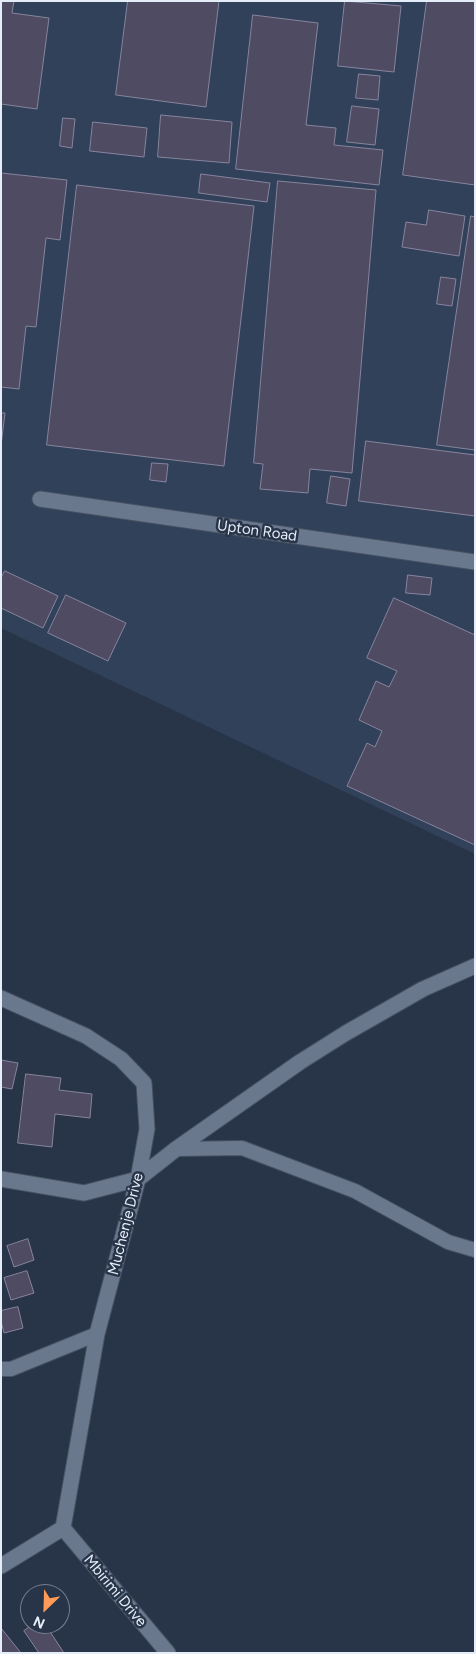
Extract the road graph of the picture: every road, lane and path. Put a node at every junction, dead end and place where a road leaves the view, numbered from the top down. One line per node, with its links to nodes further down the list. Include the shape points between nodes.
1 (40, 499): 2 (street, Upton Road)
2 (475, 562)
3 (475, 966): 5 (street, via 423,989 346,1033)
4 (1, 998): 7 (street, Muchenje Drive, via 86,1036 121,1058 144,1083 147,1129)
5 (176, 1149): 7 (street); 8 (lane, via 242,1148 355,1191 448,1242)
6 (1, 1179): 7 (street, via 84,1193)
7 (138, 1179): 9 (street, Muchenje Drive)
8 (475, 1250)
9 (97, 1334): 10 (lane, via 10,1369); 11 (street, Muchenje Drive)
10 (1, 1369)
11 (63, 1528): 12 (street); 13 (street, Mbirimi Drive)
12 (1, 1566)
13 (168, 1653)

